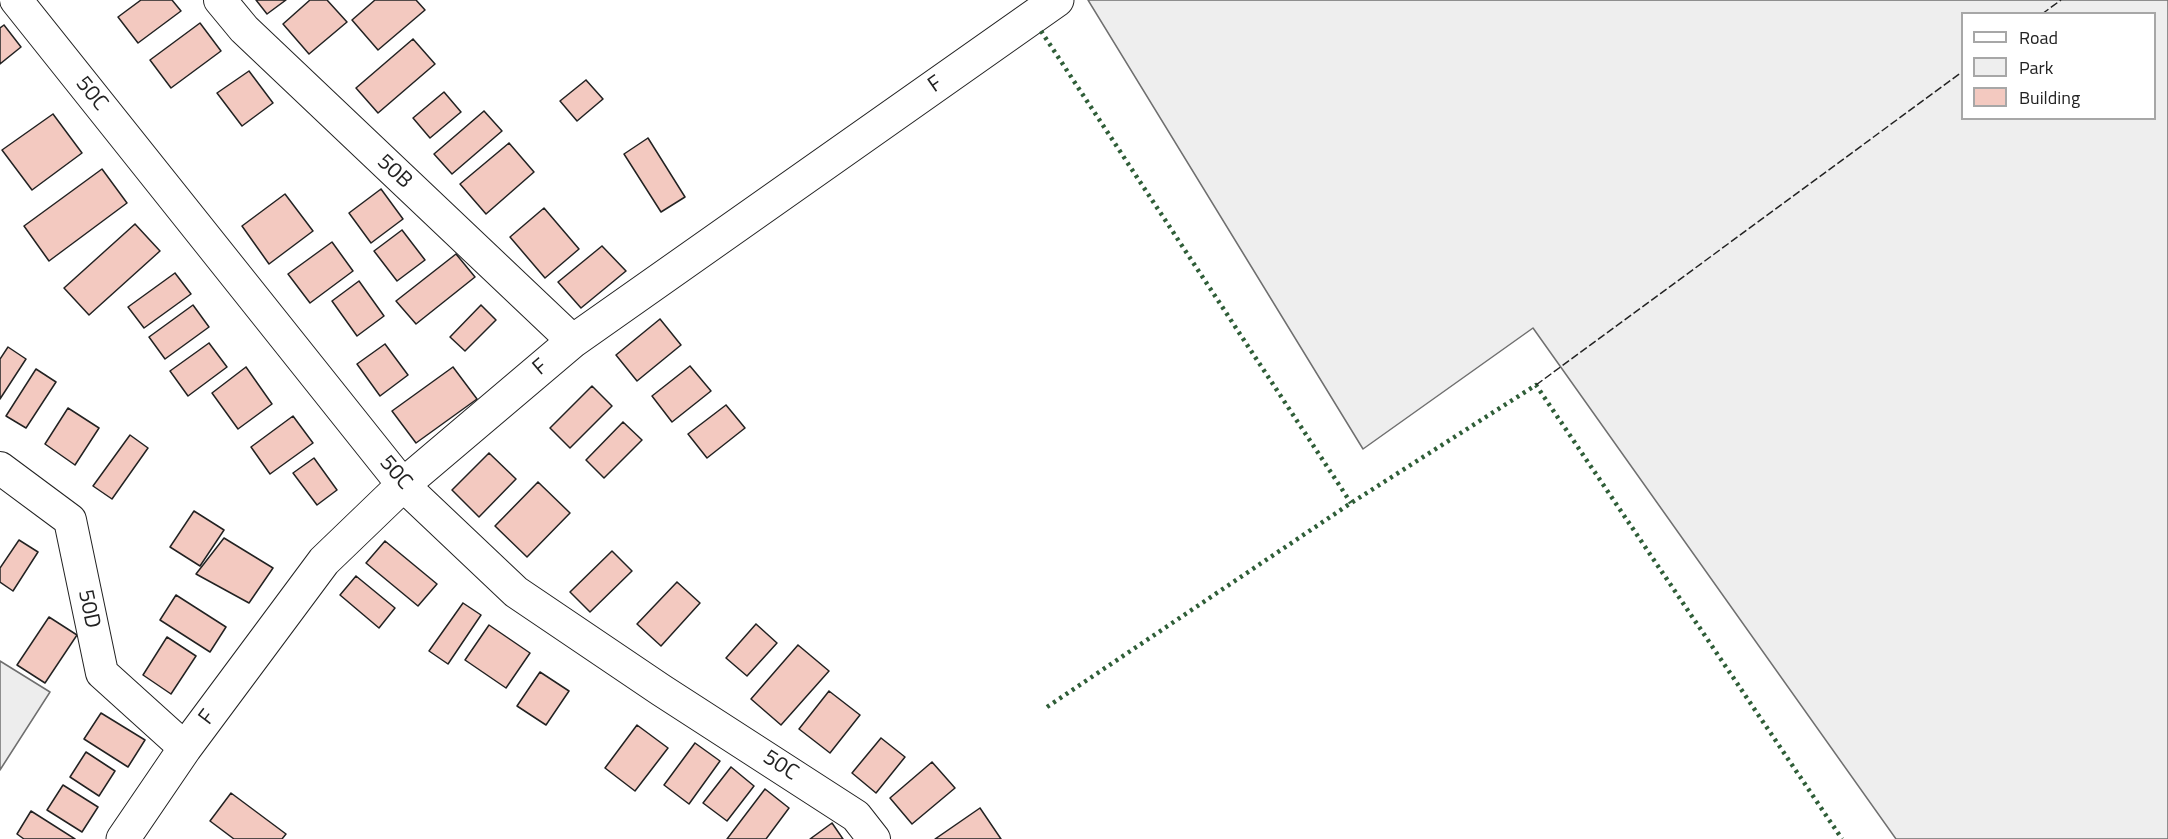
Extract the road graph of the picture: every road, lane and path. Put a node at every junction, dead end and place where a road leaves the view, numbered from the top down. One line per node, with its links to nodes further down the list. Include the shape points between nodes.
1 (16, 0): 6 (street, 50C)
2 (220, 0): 4 (street, 50B, via 244,29)
3 (1057, 0): 4 (street, F)
4 (573, 341): 6 (street, F)
5 (0, 468): 7 (street, 50D, via 70,520 102,672)
6 (403, 485): 7 (street, F, via 324,561); 9 (street, 50C, via 516,592 856,816)
7 (185, 748): 8 (street, F)
8 (123, 839)
9 (874, 839)

